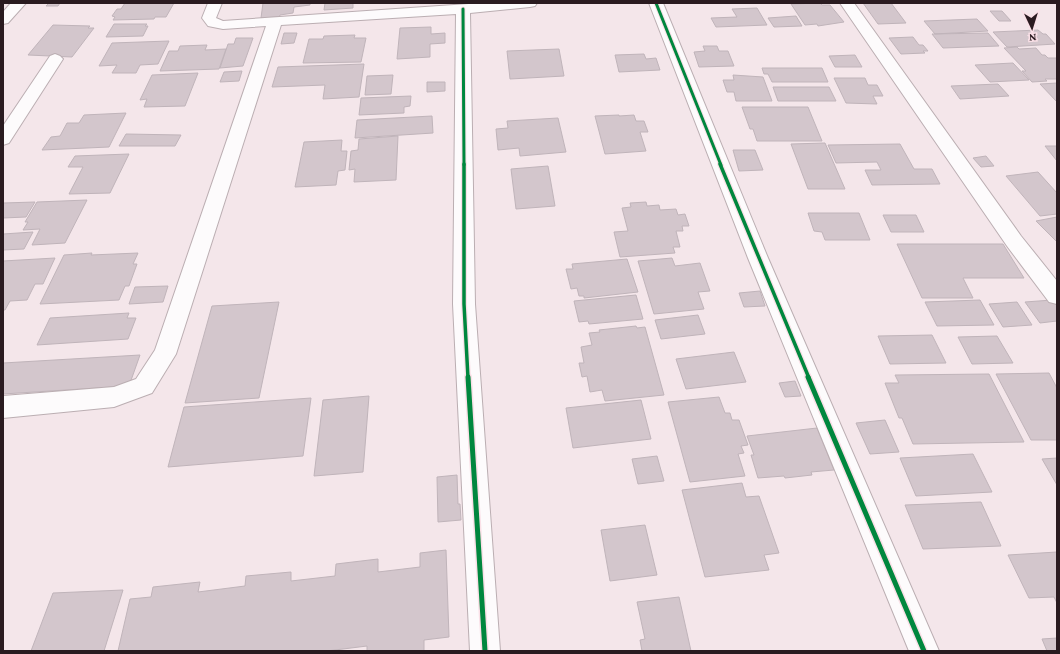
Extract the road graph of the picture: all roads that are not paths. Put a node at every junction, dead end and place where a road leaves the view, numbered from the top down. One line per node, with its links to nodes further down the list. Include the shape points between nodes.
1 (19, 3): 8 (street)
2 (215, 3): 9 (street, via 209,18 213,23 223,25)
3 (530, 3): 7 (street)
4 (656, 3): 15 (street, via 761,265)
5 (847, 3): 12 (street, via 1014,241)
6 (387, 8): 7 (street); 9 (street)
7 (463, 9): 14 (street, via 464,304)
8 (3, 20)
9 (275, 21): 13 (street, via 166,354 144,386 114,397)
10 (55, 59): 11 (street)
11 (3, 139)
12 (1057, 296)
13 (3, 407)
14 (485, 651)
15 (924, 651)

